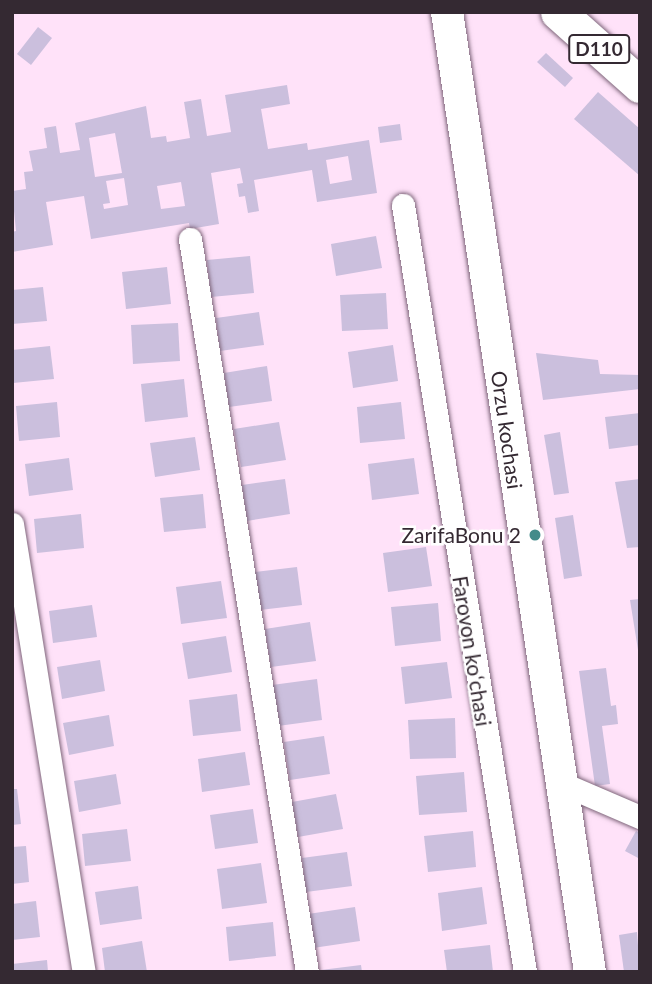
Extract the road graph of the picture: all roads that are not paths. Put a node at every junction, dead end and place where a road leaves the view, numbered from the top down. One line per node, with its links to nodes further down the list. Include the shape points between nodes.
1 (447, 12): 7 (main road, Orzu kochasi)
2 (558, 12): 3 (main road, D110)
3 (640, 85)
4 (403, 205): 11 (street, Farovon koʻchasi)
5 (190, 239): 10 (street)
6 (12, 524): 9 (street)
7 (561, 783): 8 (street); 12 (main road, Orzu kochasi)
8 (640, 817)
9 (84, 972)
10 (307, 972)
11 (525, 972)
12 (590, 972)

